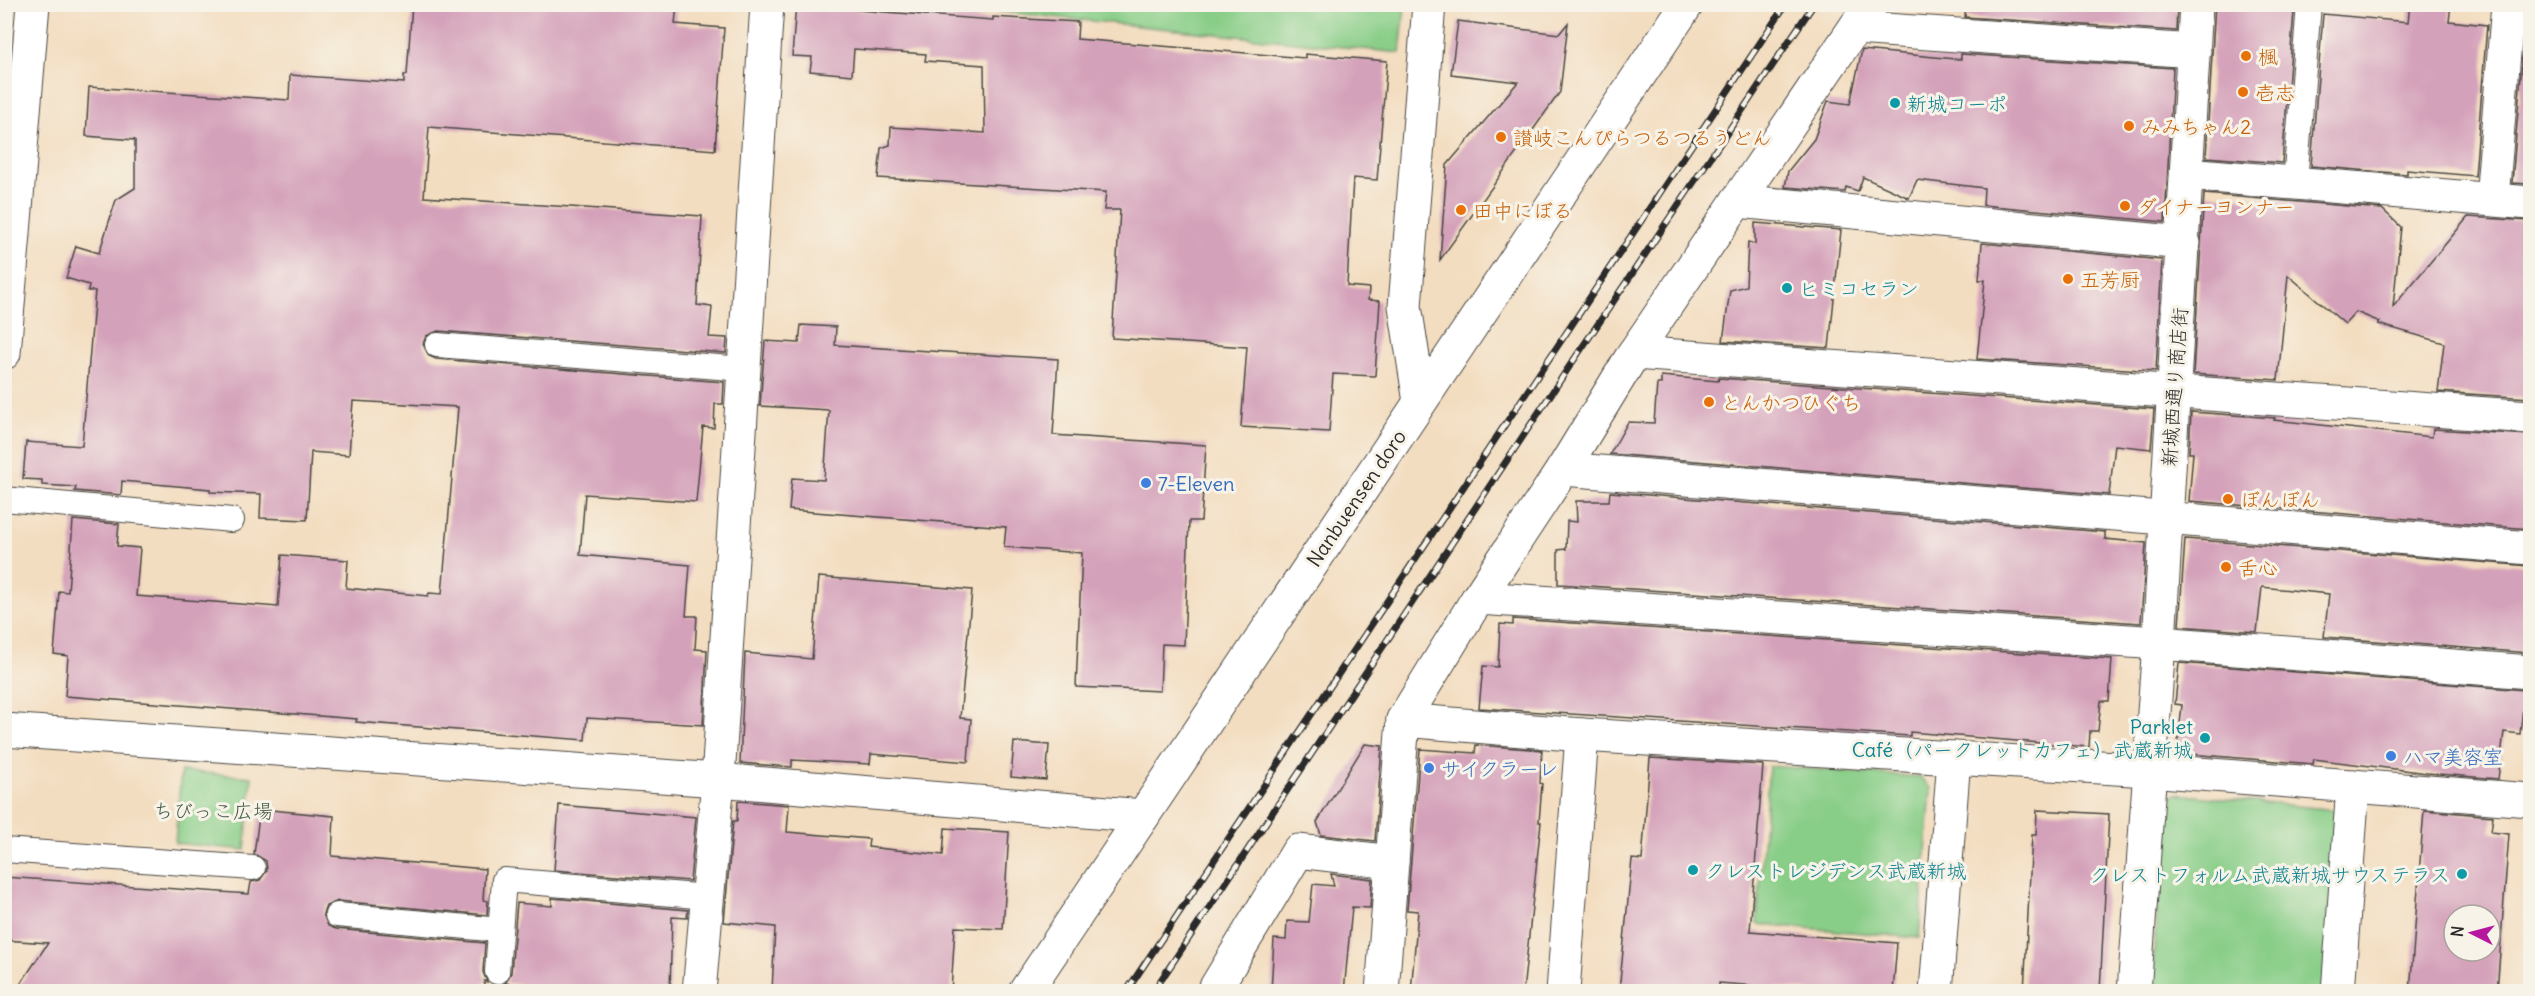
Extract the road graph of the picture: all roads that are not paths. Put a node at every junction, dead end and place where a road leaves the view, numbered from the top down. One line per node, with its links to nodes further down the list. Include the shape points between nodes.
1 (33, 4): 17 (street)
2 (767, 4): 19 (street)
3 (1429, 4): 21 (street, via 1405,306)
4 (1687, 4): 21 (street, Nanbuensen doro)
5 (2196, 4): 9 (street, 新城西通り商店街)
6 (2309, 4): 11 (lane)
7 (2508, 4): 12 (street)
8 (1863, 16): 9 (street); 13 (street)
9 (2194, 51): 10 (street, 新城西通り商店街)
10 (2187, 174): 11 (street); 15 (street, 新城西通り商店街)
11 (2295, 183): 12 (street)
12 (2492, 199): 14 (street)
13 (1737, 201): 15 (street); 18 (street)
14 (2530, 202)
15 (2184, 243): 20 (street, 新城西通り商店街)
16 (438, 345): 19 (lane)
17 (4, 353)
18 (1634, 353): 20 (street); 23 (street)
19 (744, 369): 36 (street)
20 (2172, 393): 22 (street); 25 (street, 新城西通り商店街)
21 (1420, 402): 39 (street, Nanbuensen doro)
22 (2530, 417)
23 (1563, 469): 25 (street); 28 (street)
24 (4, 499): 26 (lane)
25 (2166, 519): 27 (street); 29 (street, 新城西通り商店街)
26 (232, 520)
27 (2530, 548)
28 (1478, 598): 29 (street); 31 (street)
29 (2159, 643): 30 (street); 35 (street, 新城西通り商店街)
30 (2530, 672)
31 (1403, 720): 33 (street); 41 (street)
32 (4, 730): 36 (street)
33 (1582, 735): 34 (street); 51 (street)
34 (1954, 759): 35 (street); 52 (street)
35 (2148, 770): 37 (street); 53 (street, 新城西通り商店街)
36 (718, 780): 39 (street); 43 (street)
37 (2353, 786): 38 (street); 54 (street)
38 (2530, 800)
39 (1143, 816): 48 (street, Nanbuensen doro)
40 (4, 850): 42 (lane)
41 (1392, 862): 49 (street, via 1298,851); 50 (street)
42 (253, 868)
43 (708, 897): 45 (lane, via 504,880); 47 (street)
44 (337, 915): 45 (lane)
45 (500, 930): 46 (lane)
46 (497, 972)
47 (699, 992)
48 (1025, 992)
49 (1213, 992)
50 (1382, 992)
51 (1563, 992)
52 (1936, 992)
53 (2134, 992)
54 (2338, 992)

